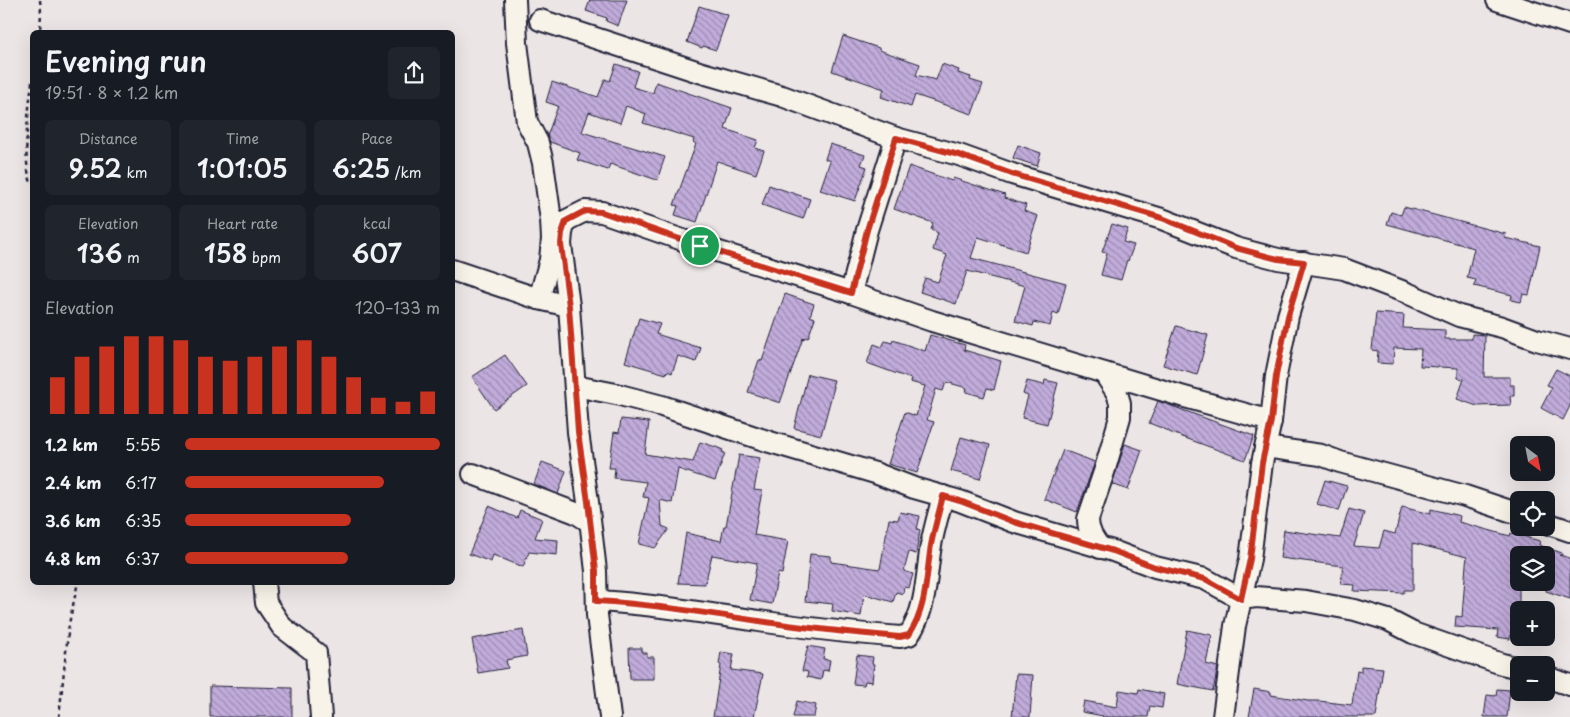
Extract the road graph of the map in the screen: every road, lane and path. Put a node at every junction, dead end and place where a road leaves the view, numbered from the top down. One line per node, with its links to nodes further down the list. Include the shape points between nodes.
1 (40, 0): 6 (path)
2 (514, 0): 13 (street, via 527,122 538,143 543,163 551,220 550,260)
3 (1496, 0): 5 (street)
4 (540, 20): 8 (street, via 782,96)
5 (1570, 24)
6 (40, 30)
7 (30, 105): 9 (path, via 27,139)
8 (896, 138): 10 (street, via 1162,218 1236,248); 12 (street)
9 (30, 178)
10 (1304, 262): 15 (street, via 1344,269 1458,316); 18 (street, via 1288,316)
11 (455, 271): 13 (street)
12 (851, 293): 14 (street, via 602,212 585,211 566,221 562,233); 16 (street)
13 (539, 299): 14 (street)
14 (569, 306): 17 (street)
15 (1570, 349)
16 (1104, 373): 18 (street); 26 (street, via 1117,394 1120,417 1088,519 1091,535)
17 (575, 386): 21 (street, via 662,406); 23 (street)
18 (1271, 421): 19 (street)
19 (1265, 447): 22 (street, via 1321,454); 29 (street, via 1250,559)
20 (473, 474): 23 (street)
21 (943, 496): 26 (street); 30 (street, via 931,544 925,596 909,635 834,631 690,610)
22 (1510, 511)
23 (590, 522): 30 (street)
24 (1555, 526): 25 (street)
25 (1570, 530)
26 (1100, 548): 29 (street, via 1155,567 1205,579)
27 (77, 585): 34 (path, via 69,624)
28 (264, 585): 35 (street, via 266,603 282,627 316,654)
29 (1241, 599): 31 (street, via 1306,601 1355,610); 37 (street)
30 (596, 601): 36 (street)
31 (1510, 666)
32 (1555, 680): 33 (street)
33 (1570, 685)
34 (58, 717)
35 (321, 717)
36 (610, 717)
37 (1223, 717)

